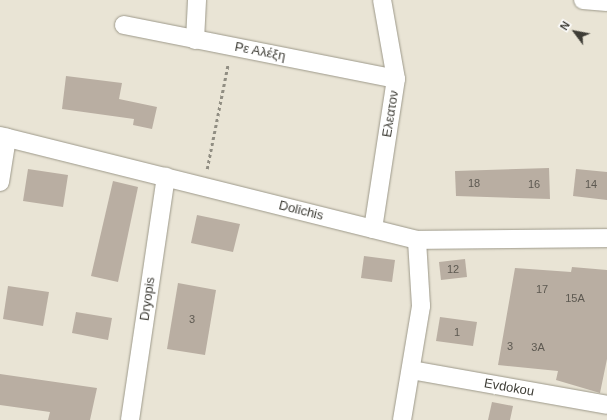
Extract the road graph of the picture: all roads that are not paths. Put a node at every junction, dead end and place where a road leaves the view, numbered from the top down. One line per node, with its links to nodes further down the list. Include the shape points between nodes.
1 (197, 0): 6 (street)
2 (382, 0): 7 (street, Ελεατον)
3 (583, 0): 4 (street)
4 (607, 2)
5 (124, 25): 6 (street, Ρε Αλέξη)
6 (195, 40): 7 (street, Ρε Αλέξη)
7 (396, 78): 11 (street, Ελεατον)
8 (4, 137): 9 (street, Dolichis); 10 (street)
9 (166, 177): 11 (street, Dolichis); 16 (street, Dryopis)
10 (0, 182)
11 (373, 229): 13 (street, Dolichis)
12 (607, 238): 13 (street, Dolichis)
13 (417, 240): 14 (street, via 421,306)
14 (412, 370): 15 (street, Evdokou); 17 (street)
15 (607, 405)
16 (130, 420)
17 (402, 420)

